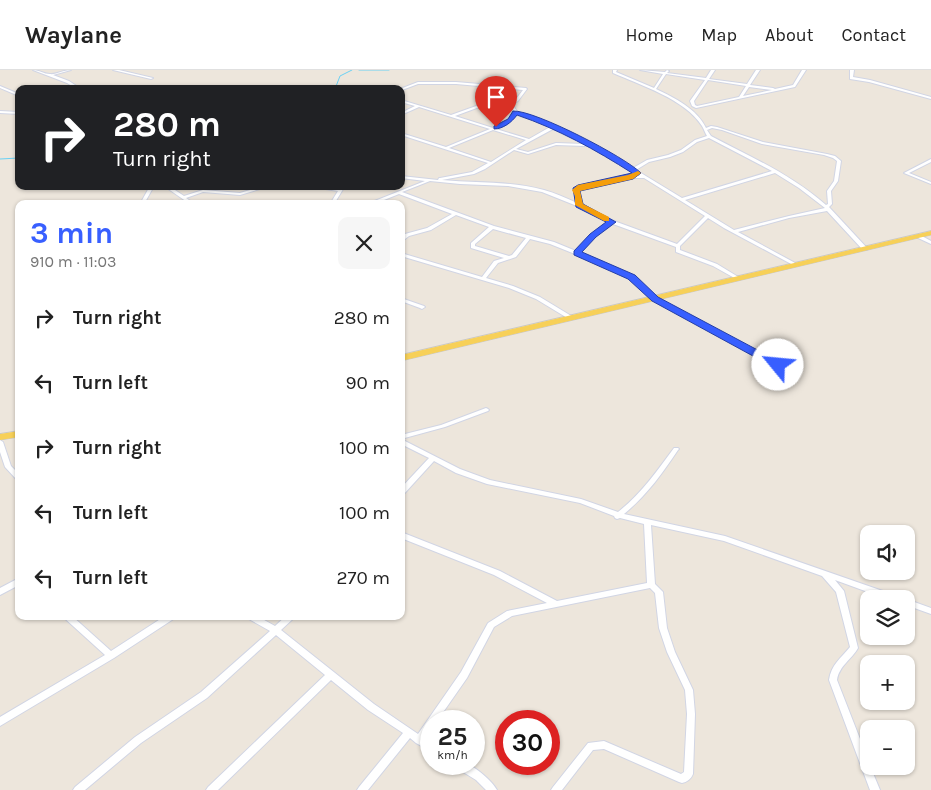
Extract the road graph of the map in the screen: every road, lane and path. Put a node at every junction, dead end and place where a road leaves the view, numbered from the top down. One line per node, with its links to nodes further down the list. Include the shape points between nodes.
1 (35, 70): 11 (street)
2 (69, 70): 11 (street)
3 (115, 70): 12 (street)
4 (615, 70): 19 (street)
5 (642, 70): 10 (street)
6 (713, 70): 13 (street)
7 (758, 70): 15 (street)
8 (804, 70): 20 (street, via 796,84)
9 (852, 70): 24 (street, via 851,78)
10 (667, 72): 13 (street); 19 (street)
11 (49, 75): 14 (street)
12 (151, 78)
13 (707, 80): 15 (street); 23 (street, via 692,105 696,107)
14 (71, 85)
15 (750, 86): 20 (street); 23 (street)
16 (0, 87): 18 (street)
17 (405, 87): 27 (street, via 418,82 456,82 525,89)
18 (6, 90): 21 (street); 22 (street)
19 (654, 90): 35 (street, via 683,105)
20 (779, 90): 23 (street)
21 (0, 92)
22 (15, 93)
23 (740, 98)
24 (931, 98)
25 (405, 102): 26 (street)
26 (419, 106): 29 (street); 32 (street)
27 (508, 106): 30 (street); 32 (street, via 493,101)
28 (0, 112): 31 (street)
29 (405, 112)
30 (516, 112): 33 (street); 34 (street, via 506,123)
31 (15, 113)
32 (452, 116): 34 (street)
33 (554, 127): 38 (street); 39 (street)
34 (493, 128): 38 (street); 40 (street)
35 (707, 129): 37 (street); 60 (street, via 727,130 764,144 834,157 839,161 839,168)
36 (405, 135): 40 (street)
37 (709, 138): 44 (street, via 696,140 682,151 648,161); 45 (street)
38 (530, 140): 41 (street)
39 (596, 147): 41 (street, via 565,142 528,153); 44 (street)
40 (447, 148): 43 (street)
41 (513, 149): 43 (street)
42 (931, 160): 51 (street, via 906,173)
43 (491, 163): 50 (street, via 473,173)
44 (633, 170): 46 (street)
45 (776, 172): 58 (street); 60 (street)
46 (638, 173): 48 (street); 49 (street)
47 (405, 177): 50 (street)
48 (630, 177): 49 (street); 59 (street, via 577,188)
49 (644, 177): 58 (street)
50 (432, 180): 54 (street); 59 (street, via 522,187 543,191)
51 (931, 183)
52 (172, 190): 55 (street)
53 (254, 190): 55 (street, via 240,194 203,191)
54 (400, 193): 57 (street); 61 (street)
55 (184, 198): 56 (street)
56 (187, 200)
57 (380, 200)
58 (681, 200): 62 (street)
59 (579, 205): 63 (street)
60 (827, 208): 65 (street); 72 (street)
61 (455, 214): 64 (street); 68 (street, via 429,229)
62 (708, 216): 65 (street); 71 (street)
63 (612, 222): 71 (street); 73 (street)
64 (492, 227): 69 (street); 76 (street, via 473,246)
65 (735, 231): 78 (street)
66 (931, 233): 67 (main road)
67 (918, 236): 70 (street); 72 (main road)
68 (405, 237)
69 (529, 237): 73 (street); 76 (street)
70 (931, 243)
71 (678, 246): 79 (street, via 678,251 715,265)
72 (865, 249): 78 (main road)
73 (577, 253): 81 (street, via 631,277)
74 (405, 256): 75 (street)
75 (408, 257): 77 (street); 80 (street)
76 (510, 258): 80 (street, via 496,262)
77 (405, 259)
78 (795, 265): 79 (main road)
79 (738, 279): 81 (main road)
80 (483, 280): 84 (street, via 521,290)
81 (655, 299): 84 (main road); 86 (street)
82 (405, 301): 83 (street)
83 (422, 308)
84 (572, 318): 85 (main road)
85 (405, 357)
86 (790, 370)
87 (486, 410): 90 (street)
88 (15, 435): 89 (main road)
89 (0, 437)
90 (405, 438)
91 (0, 442): 95 (street, via 8,467)
92 (405, 442): 94 (street)
93 (676, 449): 97 (street, via 649,488)
94 (432, 459): 96 (street); 97 (street, via 490,482 581,501)
95 (15, 474)
96 (405, 489)
97 (617, 516): 98 (street)
98 (647, 523): 100 (street, via 725,539); 102 (street)
99 (405, 537): 105 (street, via 497,573)
100 (823, 572): 103 (street); 125 (street, via 840,592 854,648 837,666 833,680)
101 (15, 583): 104 (street)
102 (651, 585): 105 (street); 124 (street, via 659,592 663,628 689,690 688,774 682,779 597,744 591,746)
103 (872, 590)
104 (0, 592)
105 (556, 604): 115 (street, via 510,613 491,625 464,676)
106 (915, 605): 107 (street)
107 (931, 611)
108 (70, 620): 113 (street)
109 (166, 620): 113 (street)
110 (257, 620): 112 (street)
111 (287, 620): 112 (street)
112 (275, 630): 114 (street); 120 (street, via 204,695 138,740)
113 (111, 656): 116 (street)
114 (330, 675): 117 (street); 121 (street)
115 (440, 710)
116 (0, 722)
117 (408, 734): 118 (street); 122 (street)
118 (419, 740)
119 (476, 775): 123 (street)
120 (78, 790)
121 (211, 790)
122 (362, 790)
123 (492, 790)
124 (556, 790)
125 (875, 790)

